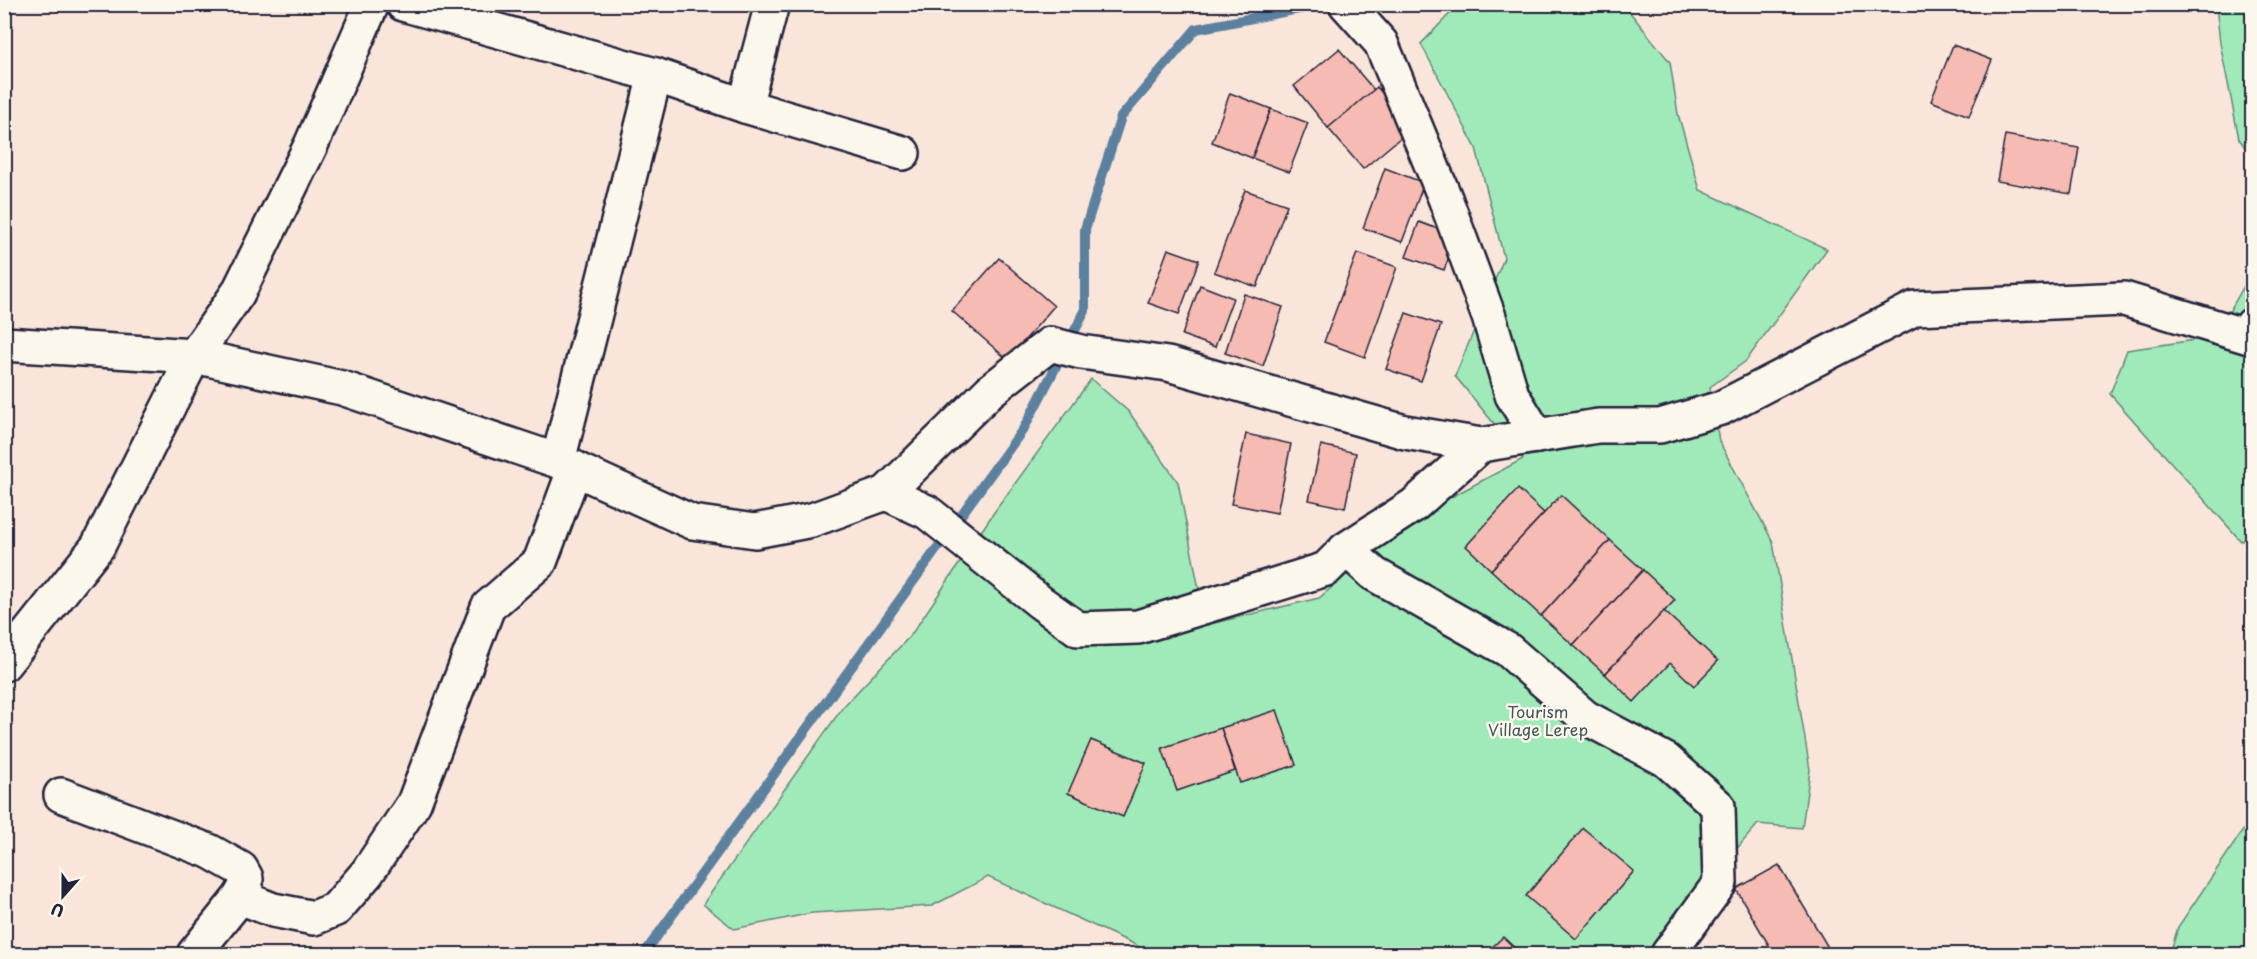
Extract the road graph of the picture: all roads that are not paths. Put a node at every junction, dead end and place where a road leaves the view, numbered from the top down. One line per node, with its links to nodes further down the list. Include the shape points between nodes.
1 (372, 4): 10 (street, via 310,145 238,293)
2 (403, 4): 5 (street)
3 (772, 4): 6 (street)
4 (1348, 8): 11 (street, via 1381,43 1449,209 1489,317 1512,395)
5 (655, 75): 6 (street); 13 (street)
6 (746, 106): 7 (street)
7 (903, 153)
8 (2253, 325): 11 (street, via 2249,337 2124,299 1915,308 1721,408 1660,426 1598,426)
9 (4, 344): 10 (street)
10 (194, 356): 13 (street, via 342,388); 16 (street, via 98,546)
11 (1537, 436): 12 (street)
12 (1481, 446): 14 (street, via 1405,432 1168,364 1050,344 990,391); 15 (street, via 1414,505)
13 (567, 465): 14 (street, via 692,522 755,531 812,520); 18 (street, via 540,562 488,607 414,803 367,873 336,909 314,918 273,910)
14 (886, 494): 15 (street, via 927,512 1078,629 1138,627 1326,569)
15 (1346, 549): 20 (street, via 1374,574 1508,650 1585,717 1666,760 1718,806 1720,883)
16 (4, 664)
17 (61, 795): 18 (street, via 209,851 242,869 246,886)
18 (240, 897): 19 (street)
19 (194, 954)
20 (1668, 954)

